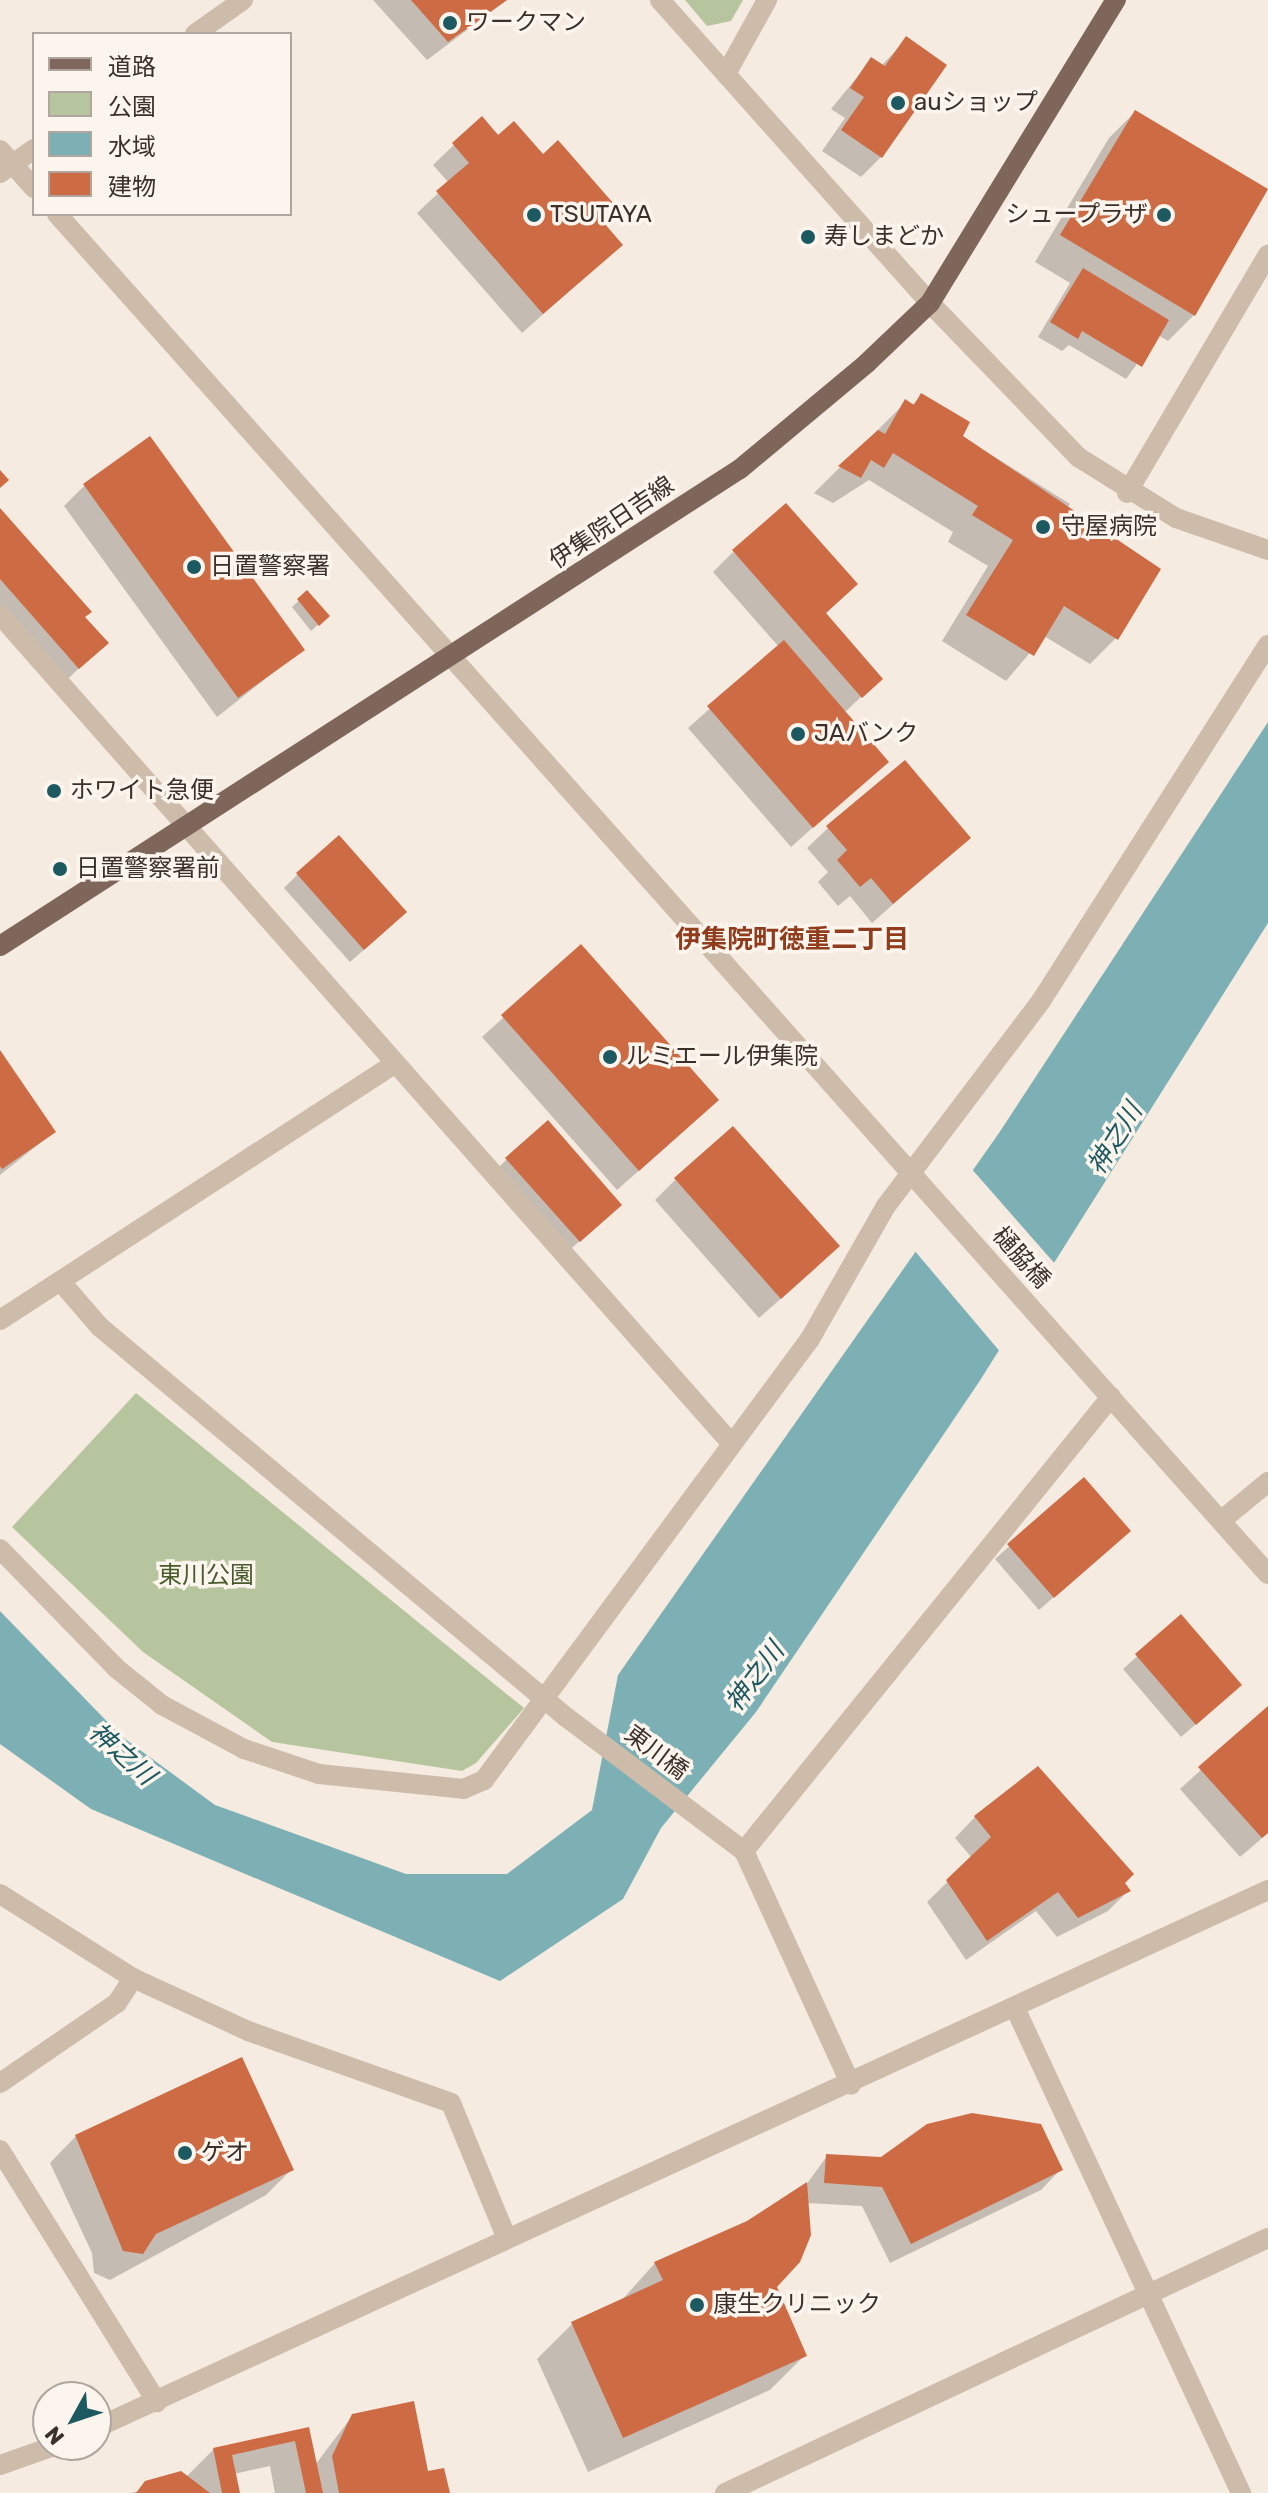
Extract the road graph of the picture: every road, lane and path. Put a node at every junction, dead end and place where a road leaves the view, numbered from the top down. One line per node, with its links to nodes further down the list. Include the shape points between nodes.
1 (243, 0): 5 (street)
2 (660, 0): 6 (street)
3 (767, 0): 6 (street)
4 (1116, 0): 12 (main road, 伊集院日吉線)
5 (198, 32)
6 (726, 74): 12 (street)
7 (32, 150): 8 (street)
8 (4, 163): 9 (street)
9 (32, 186)
10 (59, 216): 17 (street, 樋脇橋)
11 (1268, 255): 13 (street)
12 (930, 303): 13 (street, via 1035,420); 17 (main road, 伊集院日吉線, via 740,469)
13 (1127, 493): 14 (street)
14 (1268, 550)
15 (0, 615): 18 (street)
16 (1268, 645): 21 (street, via 1041,1001)
17 (454, 659): 18 (main road, 伊集院日吉線); 21 (street, 樋脇橋)
18 (184, 827): 19 (main road, 伊集院日吉線); 20 (street)
19 (0, 946)
20 (392, 1065): 22 (street); 25 (street)
21 (909, 1172): 24 (street, 樋脇橋); 25 (street, via 810,1339)
22 (61, 1282): 23 (street); 30 (street, 東川橋, via 100,1327)
23 (0, 1320)
24 (1111, 1397): 27 (street, 樋脇橋); 31 (street)
25 (730, 1442): 30 (street)
26 (1268, 1482): 27 (street)
27 (1222, 1520): 29 (street, 樋脇橋)
28 (0, 1549): 30 (street, via 162,1705 244,1749 319,1774 463,1789 484,1780)
29 (1268, 1574)
30 (547, 1701): 31 (street, 東川橋)
31 (744, 1851): 37 (street)
32 (1268, 1890): 35 (street)
33 (0, 1894): 34 (street)
34 (133, 1978): 36 (street, via 117,2003); 40 (street, via 248,2031 451,2103)
35 (1016, 2010): 37 (street); 41 (street)
36 (0, 2083)
37 (851, 2085): 40 (street)
38 (0, 2150): 42 (street)
39 (1268, 2238): 41 (street)
40 (507, 2239): 42 (street)
41 (1149, 2294): 46 (street); 47 (street)
42 (157, 2402): 43 (street)
43 (112, 2421)
44 (32, 2454): 45 (street)
45 (0, 2465)
46 (725, 2493)
47 (1241, 2493)

